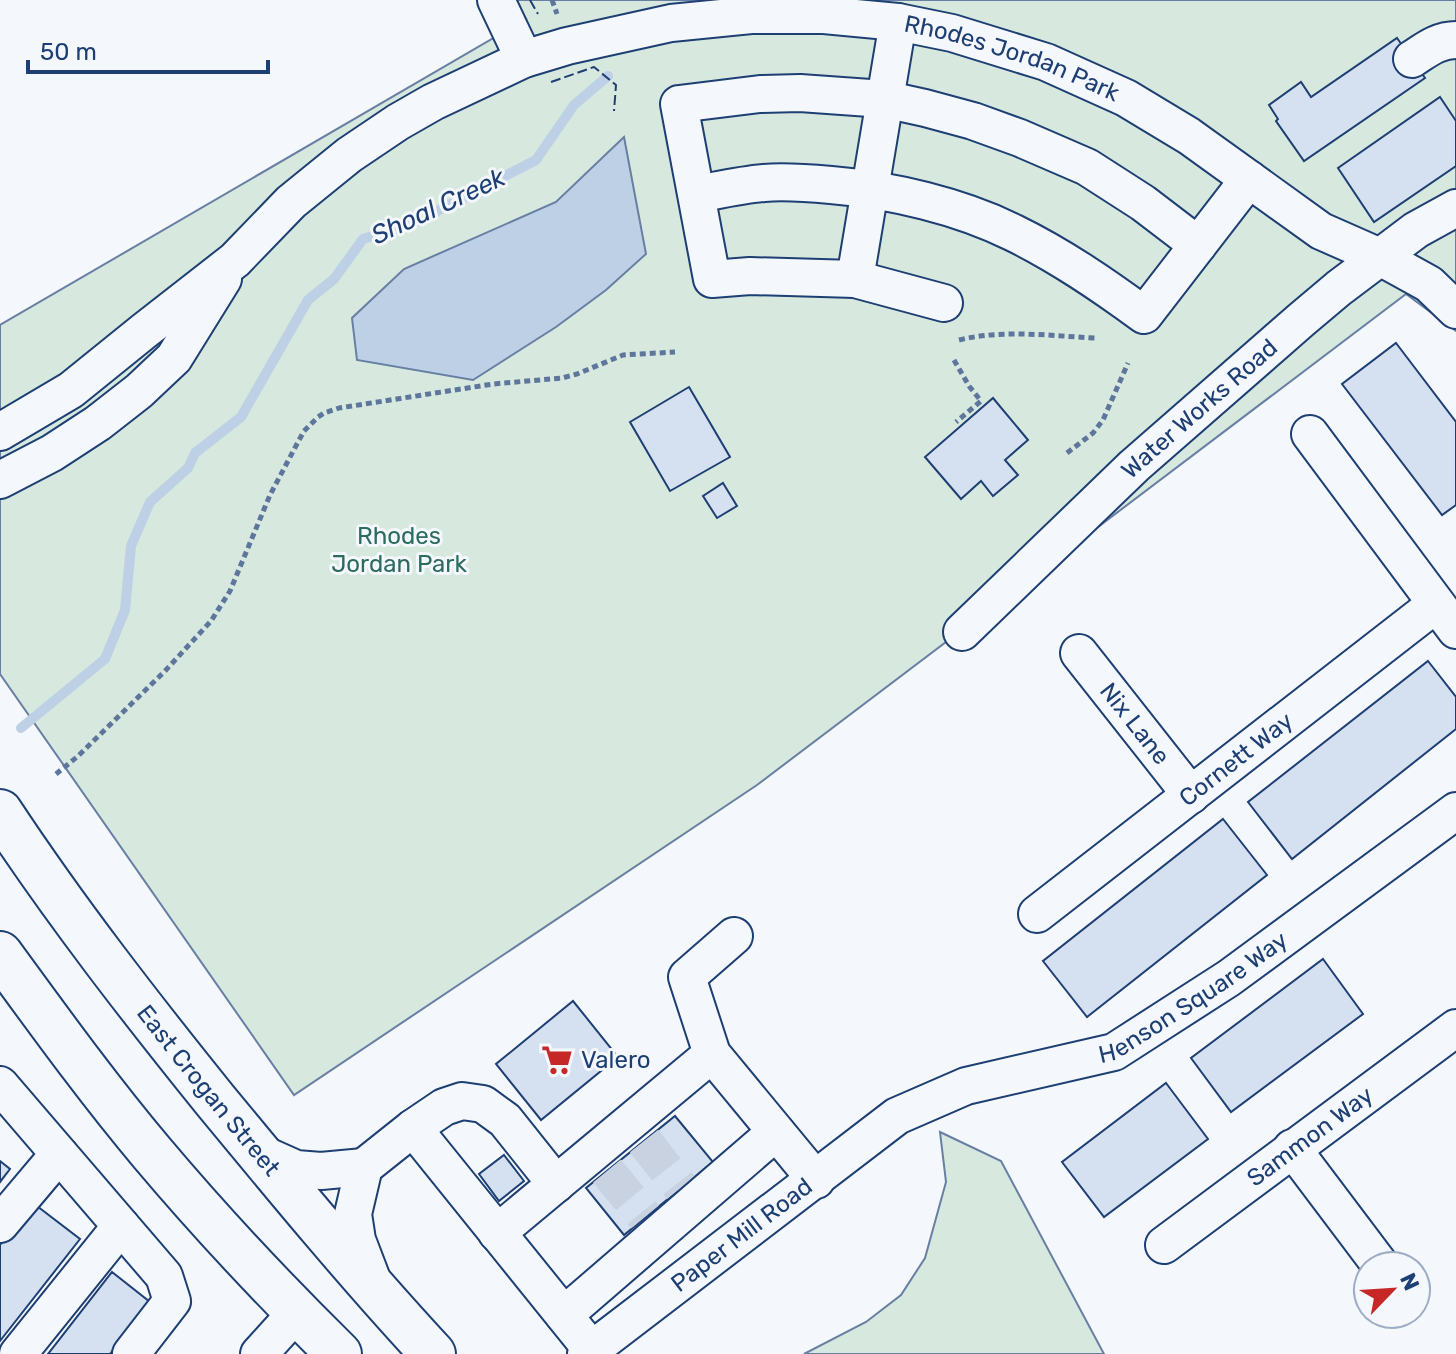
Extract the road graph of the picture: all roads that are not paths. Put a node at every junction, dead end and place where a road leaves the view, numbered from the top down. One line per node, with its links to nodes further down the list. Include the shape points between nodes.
1 (496, 0): 4 (street)
2 (898, 22): 4 (street, Rhodes Jordan Park, via 824,15 684,21); 6 (street); 7 (street, Rhodes Jordan Park, via 1046,62 1126,98)
3 (1456, 40): 5 (street, via 1445,40)
4 (524, 59): 13 (street, Rhodes Jordan Park, via 433,102 349,155 291,202)
5 (1412, 59)
6 (884, 99): 8 (street); 9 (street, via 800,93 679,104); 11 (street, via 973,121 1087,167)
7 (1249, 179): 11 (street); 12 (street, Rhodes Jordan Park, via 1321,231)
8 (869, 188): 9 (street, via 764,183); 11 (street, via 1012,232 1144,315); 14 (street)
9 (697, 194): 14 (street, via 712,279)
10 (1456, 208): 12 (street, Water Works Road)
11 (1198, 245)
12 (1380, 257): 16 (street, Rhodes Jordan Park, via 1429,284); 21 (street, Water Works Road, via 1134,466)
13 (235, 260): 17 (street, Rhodes Jordan Park, via 71,390); 19 (street, Rhodes Jordan Park, via 174,358 139,391 52,453)
14 (855, 279): 15 (street)
15 (944, 303)
16 (1456, 310)
17 (0, 432)
18 (1310, 434): 20 (street)
19 (0, 480)
20 (1446, 617): 23 (street, Cornett Way)
21 (962, 632)
22 (1079, 653): 23 (street, Nix Lane)
23 (1191, 795): 26 (street, Cornett Way)
24 (1456, 811): 32 (street, Henson Square Way, via 1229,978 1114,1052 966,1086)
25 (0, 812): 36 (main road, East Crogan Street, via 94,945)
26 (1037, 914)
27 (734, 936): 30 (street, via 687,977)
28 (0, 954): 47 (main road, via 151,1151)
29 (1456, 1028): 35 (street, Sammon Way)
30 (712, 1054): 34 (street); 40 (street, via 637,1132 600,1162)
31 (0, 1085): 37 (street)
32 (897, 1116): 39 (street, Paper Mill Road)
33 (413, 1128): 38 (street); 40 (street, via 444,1107 462,1101 483,1104 505,1120); 43 (street)
34 (776, 1132): 39 (street); 48 (street, via 652,1226)
35 (1292, 1148): 44 (street, Sammon Way); 45 (street)
36 (258, 1152): 38 (street, via 296,1169); 46 (main road, East Crogan Street)
37 (59, 1154): 41 (street); 42 (street)
38 (364, 1167): 46 (street, via 353,1214)
39 (816, 1180): 49 (street, Paper Mill Road)
40 (556, 1184): 43 (street)
41 (0, 1224)
42 (121, 1226): 50 (street); 51 (street, via 164,1276 172,1301)
43 (497, 1233): 48 (street)
44 (1164, 1245)
45 (1369, 1250)
46 (378, 1294): 54 (main road, East Crogan Street)
47 (297, 1312): 52 (street); 53 (main road)
48 (564, 1315): 49 (street)
49 (589, 1352)
50 (18, 1354)
51 (131, 1354)
52 (259, 1354)
53 (339, 1354)
54 (433, 1354)

